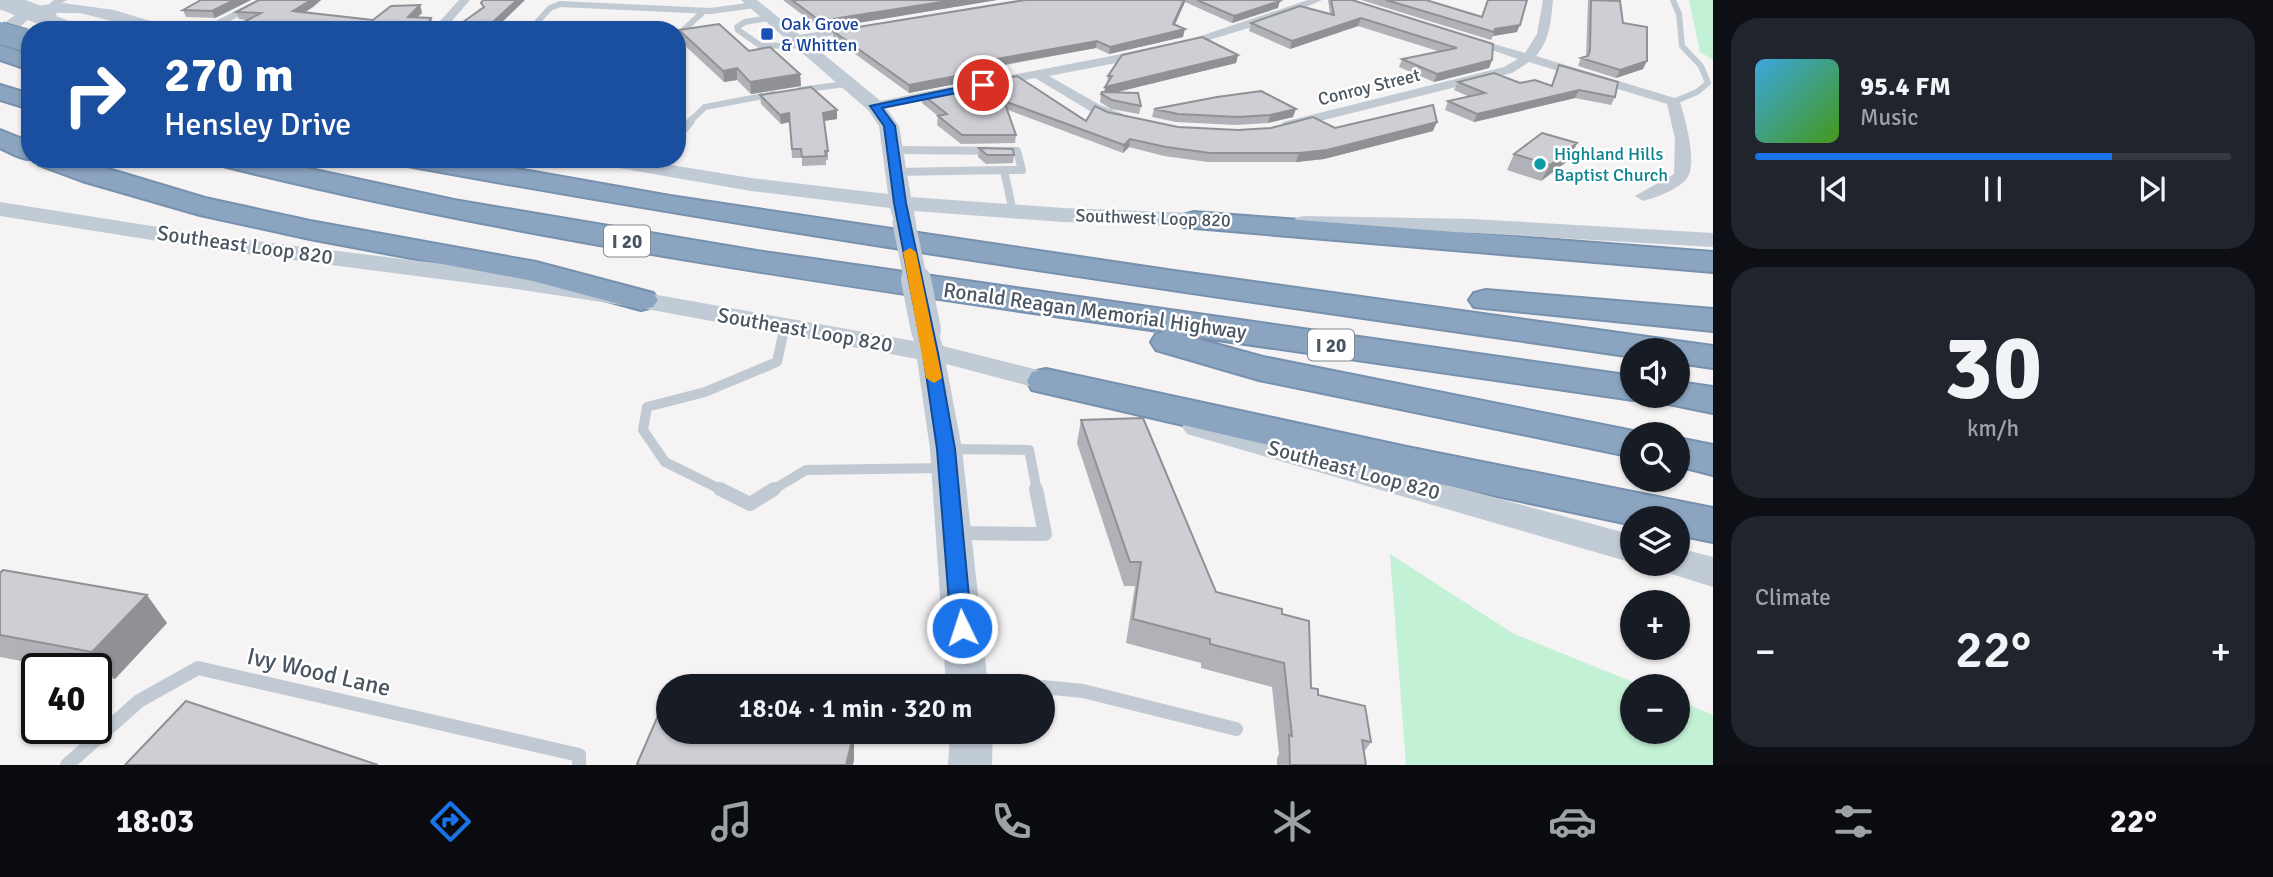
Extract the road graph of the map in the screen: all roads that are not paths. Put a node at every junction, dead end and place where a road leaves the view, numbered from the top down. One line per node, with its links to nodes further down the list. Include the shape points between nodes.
1 (0, 0): 8 (main road, bridge)
2 (265, 0): 13 (street)
3 (465, 0): 14 (street)
4 (1317, 0): 25 (street, via 1165,49)
5 (1548, 0): 23 (street, via 1543,38)
6 (1673, 0): 31 (lane, via 1682,46 1701,66 1708,83)
7 (751, 3): 9 (lane); 10 (main road)
8 (55, 7): 11 (main road); 12 (main road, via 92,6); 18 (main road, via 26,13)
9 (704, 11): 15 (lane, via 560,4); 17 (lane)
10 (768, 18): 21 (main road); 21 (lane, via 745,22 738,30 761,46)
11 (70, 21)
12 (137, 21)
13 (223, 21)
14 (446, 21)
15 (538, 21)
16 (872, 26): 21 (street)
17 (686, 28)
18 (0, 35): 20 (highway, bridge)
19 (1453, 35): 23 (street)
20 (21, 40)
21 (797, 42): 26 (main road)
22 (0, 52): 24 (highway)
23 (1528, 59): 31 (street); 35 (street, Conroy Street, via 1480,78)
24 (21, 60)
25 (1037, 74): 27 (street); 33 (street, via 1095,108)
26 (846, 84): 32 (main road); 34 (lane, via 705,107)
27 (983, 85)
28 (956, 90): 32 (street)
29 (0, 92): 30 (highway)
30 (21, 99)
31 (1673, 102): 48 (street, via 1681,127 1681,176)
32 (876, 106): 38 (main road, via 890,126)
33 (1127, 120)
34 (686, 126)
35 (1268, 130)
36 (0, 138): 37 (highway)
37 (21, 148)
38 (893, 150): 39 (lane); 47 (main road)
39 (929, 150): 40 (lane); 46 (lane)
40 (954, 161): 45 (lane, via 975,168); 45 (lane, via 971,153 1017,151 1022,170); 46 (lane)
41 (73, 168): 56 (highway, via 200,206 537,272)
42 (268, 168): 57 (highway, Ronald Reagan Memorial Highway / I 20, via 586,234)
43 (463, 168): 55 (highway, Ronald Reagan Memorial Highway / I 20, via 670,205)
44 (649, 168): 51 (main road, Southwest Loop 820)
45 (997, 168): 50 (lane)
46 (933, 171): 47 (lane)
47 (896, 172): 51 (main road)
48 (1643, 196)
49 (0, 209): 56 (main road, Southeast Loop 820)
50 (1013, 212): 51 (main road, Southwest Loop 820); 52 (main road, Southwest Loop 820)
51 (902, 213): 60 (main road, bridge)
52 (1194, 220): 53 (main road, Southwest Loop 820, via 1473,226); 54 (highway)
53 (1713, 240)
54 (1713, 262)
55 (1174, 281): 58 (highway, via 1273,275); 61 (highway, Ronald Reagan Memorial Highway / I 20)
56 (640, 300): 59 (main road, Southeast Loop 820)
57 (1029, 302): 65 (highway, Ronald Reagan Memorial Highway / I 20); 68 (highway, via 1259,368)
58 (1713, 320)
59 (785, 325): 60 (main road, Southeast Loop 820); 70 (lane, via 776,362 705,392 647,407 643,430 665,462 750,504 806,470)
60 (928, 341): 64 (main road, Southeast Loop 820); 70 (main road)
61 (1620, 344)
62 (1690, 354): 63 (highway)
63 (1713, 357)
64 (1046, 380): 72 (highway); 76 (main road, Southeast Loop 820)
65 (1620, 386)
66 (1690, 396): 67 (highway)
67 (1713, 400)
68 (1620, 440)
69 (1690, 455): 71 (highway)
70 (947, 458): 75 (main road); 75 (lane, via 1029,450 1045,534)
71 (1713, 460)
72 (1620, 506)
73 (1690, 521): 74 (highway)
74 (1713, 525)
75 (954, 533): 79 (main road)
76 (1620, 545)
77 (1690, 565): 78 (main road)
78 (1713, 572)
79 (966, 674)
80 (1055, 688): 81 (lane)
81 (1236, 729)
82 (971, 744): 85 (main road)
83 (67, 765): 84 (lane, Ivy Wood Lane, via 139,701 198,667 579,755)
84 (579, 765)
85 (970, 765)

